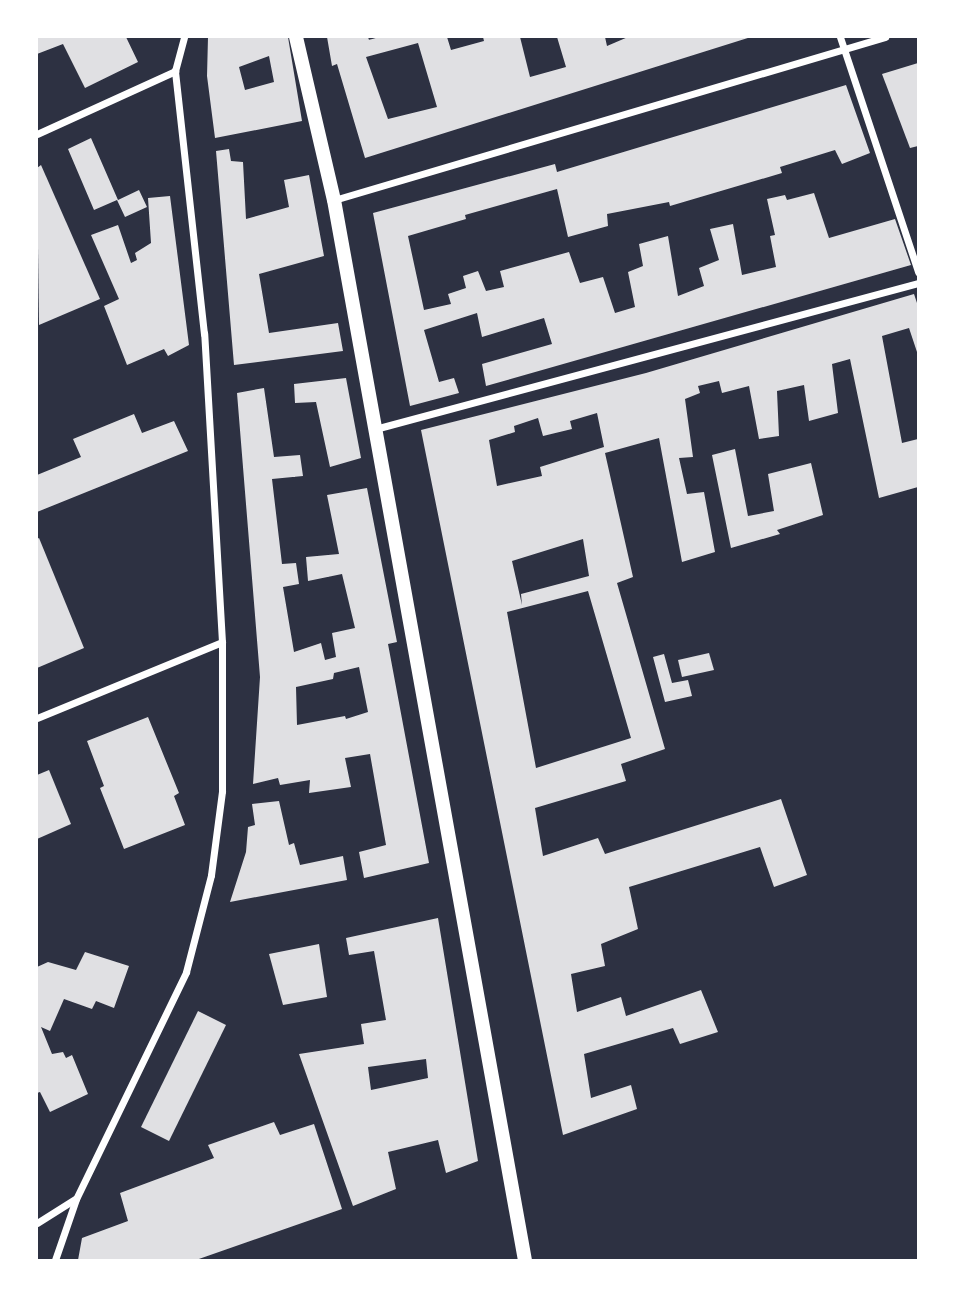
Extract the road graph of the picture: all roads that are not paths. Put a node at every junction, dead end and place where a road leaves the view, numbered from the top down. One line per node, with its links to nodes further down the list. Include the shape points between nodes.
1 (184, 37): 6 (street)
2 (296, 37): 8 (main road)
3 (840, 37): 5 (street)
4 (885, 37): 5 (street)
5 (844, 49): 8 (street); 9 (street)
6 (176, 71): 7 (street); 12 (street, via 204,334)
7 (37, 135)
8 (334, 201): 11 (main road)
9 (918, 272)
10 (918, 283): 11 (street)
11 (375, 429): 17 (main road)
12 (222, 642): 13 (street); 14 (street, via 222,790 211,875 186,972)
13 (37, 718)
14 (76, 1199): 15 (street); 16 (street)
15 (37, 1223)
16 (55, 1260)
17 (525, 1260)

